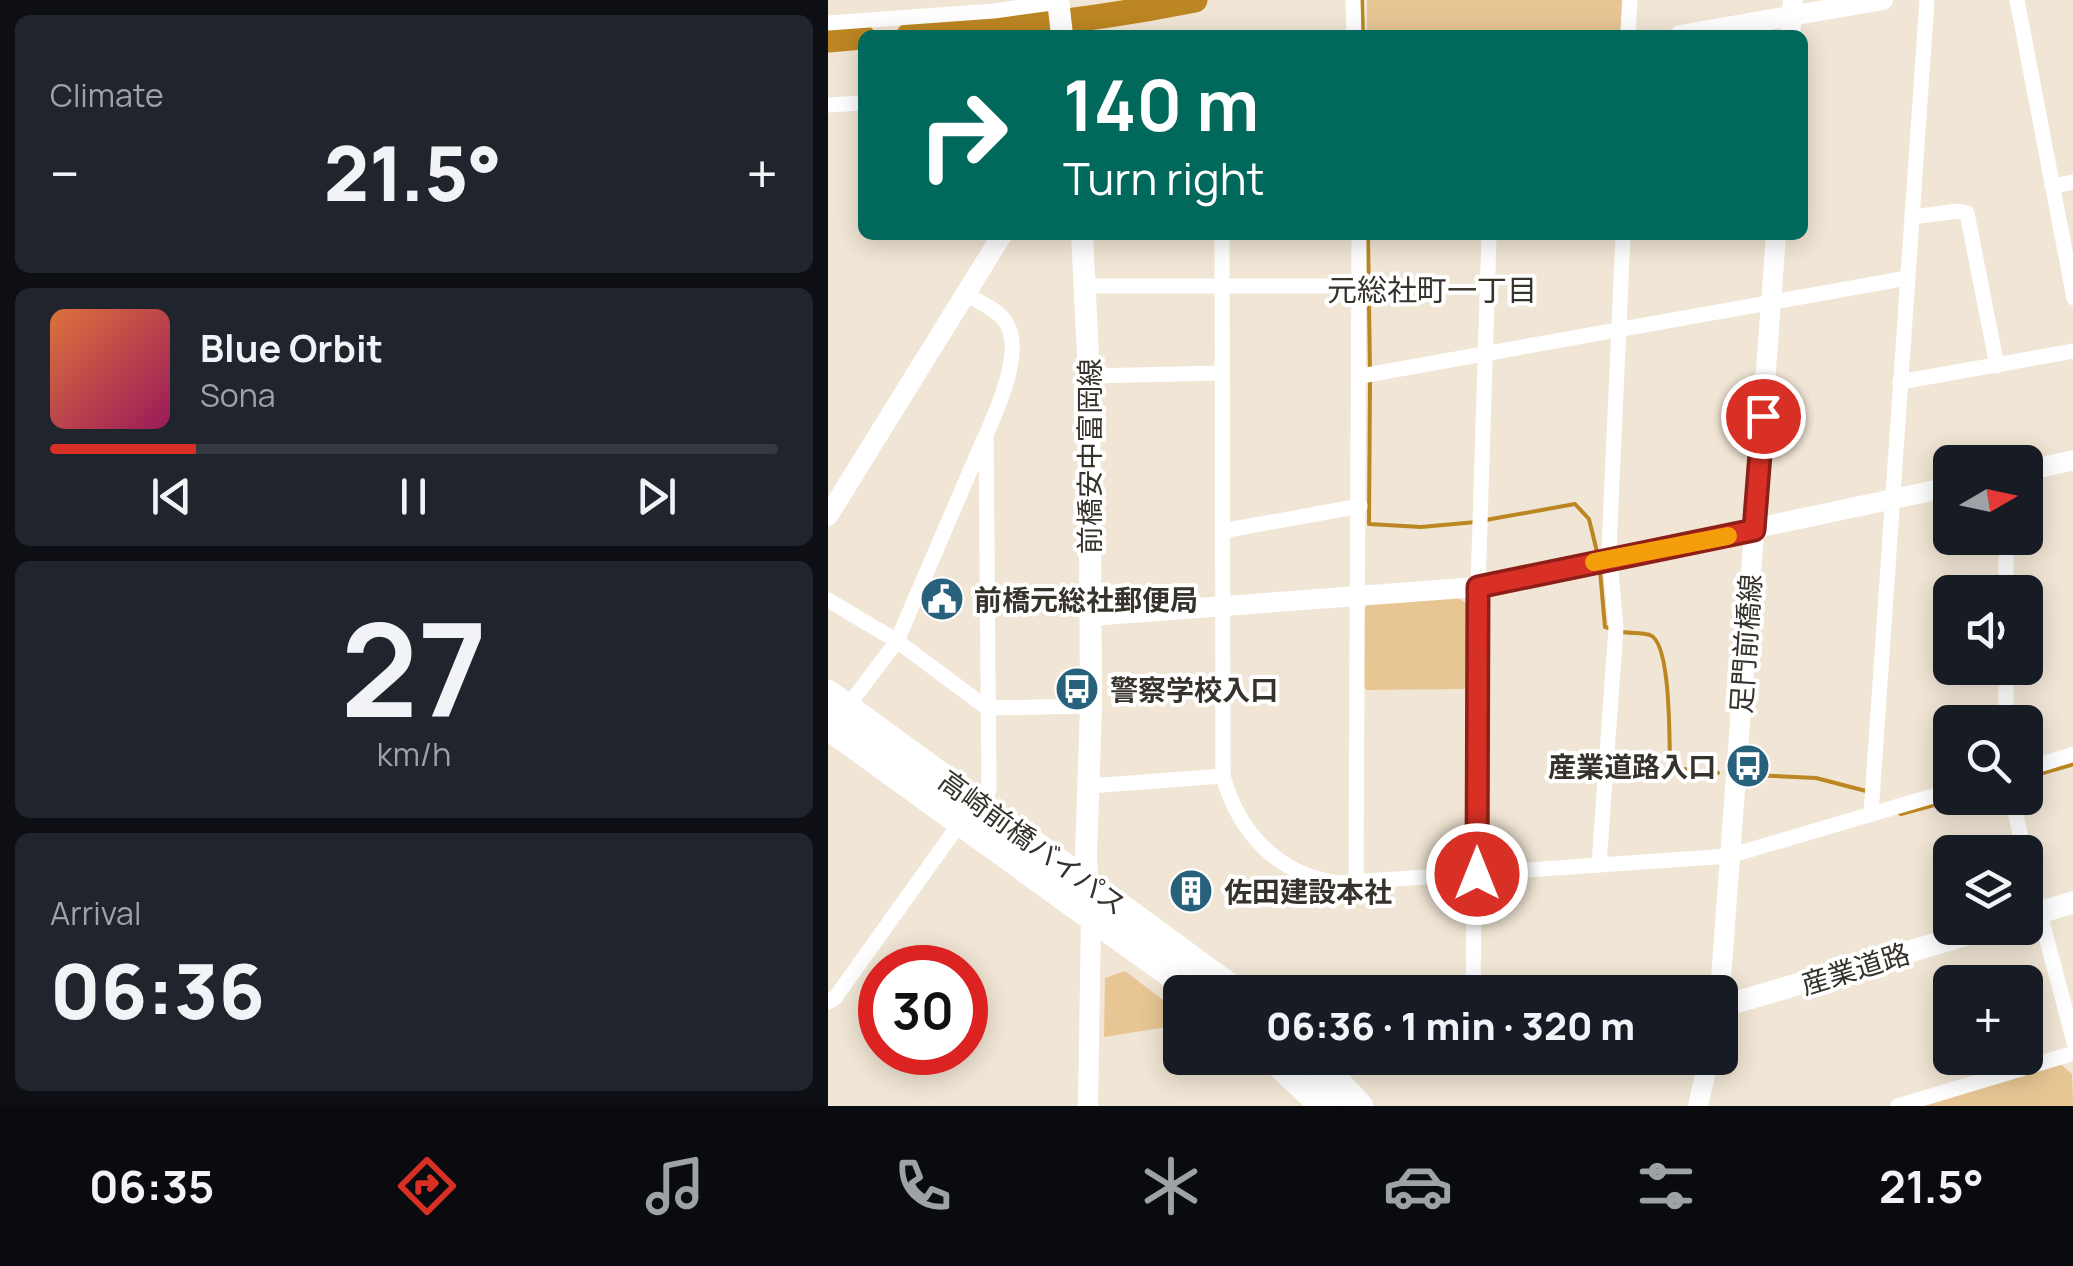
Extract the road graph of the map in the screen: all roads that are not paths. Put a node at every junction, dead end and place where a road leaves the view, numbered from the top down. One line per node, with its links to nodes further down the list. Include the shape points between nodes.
1 (1353, 0): 10 (street)
2 (1630, 0): 11 (street)
3 (1884, 0): 7 (street)
4 (1927, 0): 17 (street)
5 (2017, 0): 16 (street)
6 (1059, 3): 8 (street); 9 (main road)
7 (1792, 18): 12 (street)
8 (828, 23)
9 (1062, 30)
10 (1354, 30)
11 (1628, 30)
12 (1713, 30)
13 (858, 103): 14 (street)
14 (828, 105)
15 (2074, 182): 16 (street)
16 (2052, 186): 30 (street)
17 (1912, 217): 25 (street); 35 (street, via 1966,213)
18 (999, 240): 29 (street)
19 (1082, 240): 26 (main road, 前橋安中富岡線)
20 (1222, 240): 28 (street)
21 (1359, 240): 27 (street)
22 (1488, 240): 34 (street)
23 (1623, 240): 32 (street)
24 (1776, 240): 31 (street, 足門前橋線)
25 (1907, 278): 31 (street); 39 (street)
26 (1087, 286): 28 (street); 37 (main road, 前橋安中富岡線)
27 (1360, 286): 28 (street); 38 (street)
28 (1222, 288): 36 (street)
29 (966, 294): 40 (street, via 1005,321 1012,344 1002,399); 46 (street)
30 (2074, 298)
31 (1771, 303): 32 (street); 48 (street, 足門前橋線)
32 (1620, 330): 34 (street); 49 (street)
33 (2074, 351): 35 (street)
34 (1485, 354): 38 (street); 50 (street)
35 (1997, 366): 39 (street)
36 (1220, 372): 37 (street); 47 (street)
37 (1089, 376): 54 (main road, 前橋安中富岡線)
38 (1360, 376): 45 (street)
39 (1900, 382): 44 (street)
40 (986, 435): 55 (street); 57 (street)
41 (2074, 460): 42 (street)
42 (2043, 467)
43 (1933, 491): 44 (street)
44 (1892, 500): 48 (street); 65 (street)
45 (1360, 506): 47 (street); 51 (street)
46 (828, 516)
47 (1222, 530): 53 (street)
48 (1754, 530): 49 (street); 67 (street, 足門前橋線)
49 (1609, 559): 50 (street); 68 (street, via 1616,623)
50 (1478, 587): 51 (street); 69 (street)
51 (1358, 595): 53 (street); 70 (street)
52 (828, 600): 55 (street)
53 (1224, 606): 54 (street); 61 (street)
54 (1091, 616): 56 (main road, 前橋安中富岡線)
55 (897, 641): 57 (street); 58 (street)
56 (1091, 706): 57 (street); 62 (main road, 前橋安中富岡線)
57 (987, 708): 64 (street, via 989,790)
58 (832, 717): 64 (highway, 高崎前橋バイパス); 66 (highway, 高崎前橋バイパス)
59 (2074, 754): 60 (street)
60 (2043, 764)
61 (1224, 776): 62 (street); 70 (street, via 1241,820 1275,859 1324,881)
62 (1090, 786): 71 (main road, 前橋安中富岡線)
63 (1933, 796): 65 (street)
64 (982, 805): 71 (highway, 高崎前橋バイパス)
65 (1871, 814): 67 (street)
66 (960, 823): 74 (highway, 高崎前橋バイパス); 81 (street)
67 (1729, 856): 68 (street); 80 (street, 足門前橋線)
68 (1599, 864): 69 (street)
69 (1477, 874): 70 (street); 79 (street)
70 (1356, 881)
71 (1087, 882): 74 (main road, 前橋安中富岡線); 78 (highway, 高崎前橋バイパス)
72 (2074, 902): 73 (main road)
73 (2043, 911)
74 (1090, 918): 77 (highway, 高崎前橋バイパス); 88 (street)
75 (1933, 945): 82 (main road, 産業道路)
76 (2041, 945): 83 (street)
77 (1172, 975)
78 (1213, 975)
79 (1474, 975)
80 (1721, 975)
81 (828, 1002)
82 (1738, 1002)
83 (2074, 1042)
84 (2074, 1053): 92 (street)
85 (1299, 1075): 89 (highway)
86 (1330, 1075): 90 (highway)
87 (1704, 1075): 91 (street)
88 (1088, 1106)
89 (1324, 1106)
90 (1360, 1106)
91 (1698, 1106)
92 (1898, 1106)

